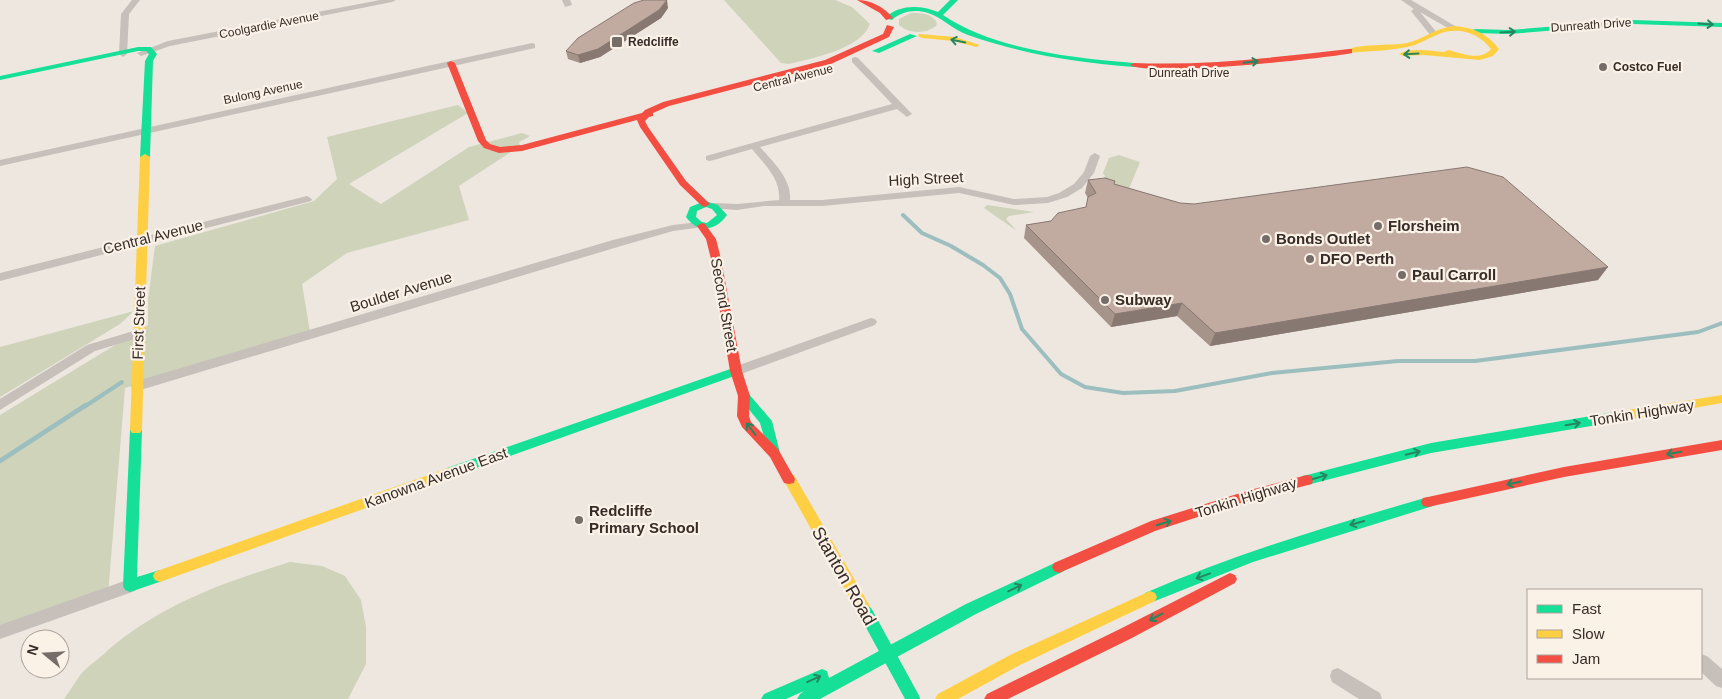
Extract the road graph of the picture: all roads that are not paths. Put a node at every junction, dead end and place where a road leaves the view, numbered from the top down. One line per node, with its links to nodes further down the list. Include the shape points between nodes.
1 (136, 0): 19 (street, via 125,14)
2 (392, 0): 18 (street, Coolgardie Avenue, via 176,43)
3 (861, 0): 10 (main road, via 883,11)
4 (882, 0): 8 (main road)
5 (940, 0): 8 (main road, Central Avenue)
6 (954, 0): 9 (main road, Central Avenue)
7 (1404, 0): 12 (street); 13 (street)
8 (909, 9): 9 (main road, Dunreath Drive, via 928,10); 10 (main road, Central Avenue, via 898,11)
9 (943, 18): 13 (main road, Dunreath Drive, one-way to 13, via 961,30 1021,48 1093,62 1129,65 1227,64 1408,44 1421,42); 14 (main road, Central Avenue, via 943,29)
10 (889, 23): 14 (main road, via 899,33); 25 (main road, Central Avenue, via 886,35 876,42 828,62)
11 (1722, 25): 12 (main road, Dunreath Drive, one-way to 11, via 1509,32 1644,22)
12 (1458, 29): 13 (main road, Dunreath Drive); 17 (main road)
13 (1433, 34): 20 (main road, via 1432,39 1441,48)
14 (917, 36): 20 (main road, Dunreath Drive, one-way to 14, via 1424,53 1237,73 1171,75 1091,68 1022,56 955,39); 21 (main road, Central Avenue)
15 (1722, 36): 17 (main road, Dunreath Drive, via 1649,30 1574,35)
16 (532, 46): 22 (street, Bulong Avenue)
17 (1503, 46): 20 (main road, Dunreath Drive, via 1481,58)
18 (147, 53): 19 (main road, Coolgardie Avenue, via 138,49); 29 (main road, First Street)
19 (123, 54): 23 (main road, Coolgardie Avenue)
20 (1460, 56)
21 (855, 60): 24 (street); 25 (main road, Central Avenue, via 830,70)
22 (455, 62): 27 (main road, Central Avenue, via 488,133 496,140 528,138); 28 (main road, via 482,141 492,149 522,148 599,128); 29 (street, Bulong Avenue)
23 (0, 78)
24 (899, 105): 26 (street); 30 (street)
25 (668, 107): 27 (main road, Central Avenue); 28 (main road, Central Avenue, via 650,110)
26 (907, 114)
27 (620, 116): 28 (main road, Central Avenue)
28 (646, 120): 34 (main road, Second Street, via 656,143)
29 (146, 131): 33 (street, Bulong Avenue); 42 (main road, First Street)
30 (754, 146): 32 (street); 36 (street, via 783,183)
31 (1094, 156): 36 (street, High Street, via 1089,173 1078,186 1048,200 1014,202 958,190)
32 (710, 158)
33 (0, 163)
34 (688, 191): 37 (main road, Second Street); 39 (main road, Second Street)
35 (307, 199): 42 (street, Central Avenue)
36 (784, 204): 38 (street, High Street)
37 (709, 205): 38 (street); 39 (main road); 40 (main road, Second Street, via 719,209)
38 (737, 207): 40 (street)
39 (696, 219): 40 (main road); 41 (main road, Second Street); 47 (street, Boulder Avenue)
40 (718, 221): 41 (main road, Second Street)
41 (711, 239): 46 (main road, Second Street)
42 (142, 240): 43 (street, Central Avenue); 45 (main road, First Street)
43 (0, 277)
44 (871, 322): 46 (street, Kanowna Avenue East)
45 (140, 333): 47 (main road, First Street); 50 (street, via 92,348)
46 (736, 371): 48 (main road, Stanton Road); 54 (main road, Kanowna Avenue East)
47 (137, 386): 54 (main road, First Street)
48 (744, 396): 52 (main road, Stanton Road, via 765,416); 52 (main road, Stanton Road, one-way to 48, via 746,424)
49 (1722, 399): 55 (main road, Tonkin Highway, one-way to 49, via 1151,527 1250,495 1431,448)
50 (0, 405)
51 (1722, 445): 53 (main road, one-way to 53, via 1564,472 1438,500)
52 (774, 454): 62 (main road, Stanton Road, bridge)
53 (1308, 538): 63 (main road, one-way to 63, via 1175,586 1015,660); 64 (main road, one-way to 64)
54 (130, 586): 56 (street, Kanowna Avenue East)
55 (972, 609): 60 (main road, one-way to 55); 61 (main road, Tonkin Highway)
56 (0, 632)
57 (1702, 663): 59 (street)
58 (1338, 676): 65 (street)
59 (1722, 680)
60 (769, 699)
61 (805, 699)
62 (912, 699)
63 (943, 699)
64 (992, 699)
65 (1374, 699)

